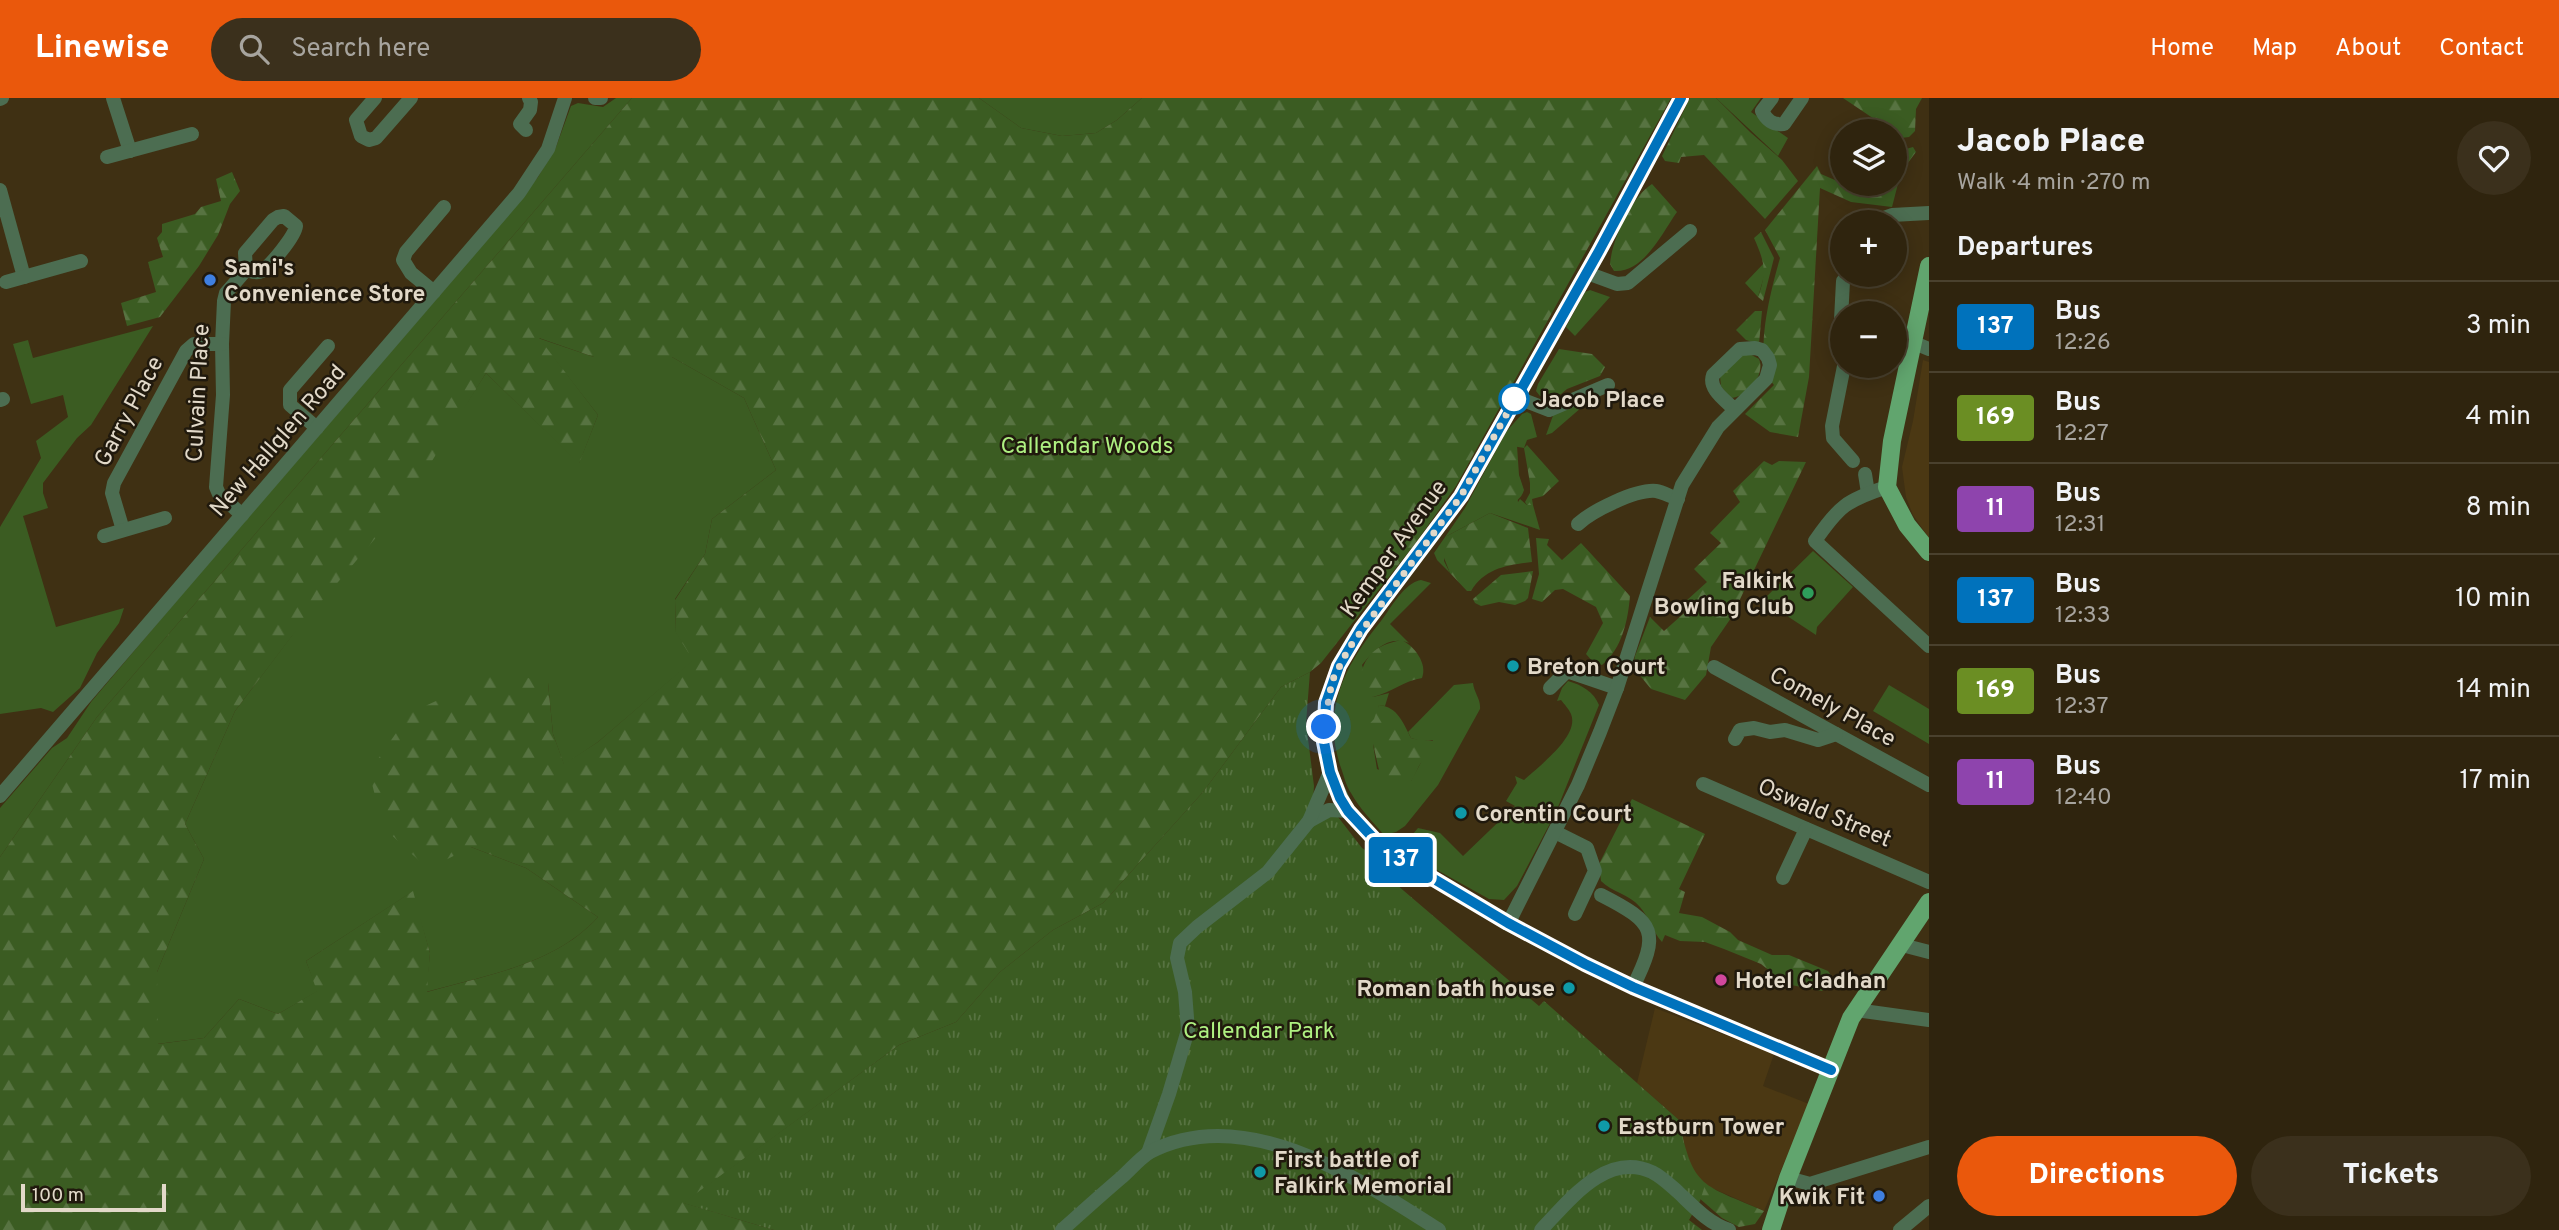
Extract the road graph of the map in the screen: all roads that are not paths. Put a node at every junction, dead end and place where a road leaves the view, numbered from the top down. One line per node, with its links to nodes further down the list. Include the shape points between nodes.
1 (113, 98): 13 (street)
2 (375, 98): 3 (street, via 356,120 361,136 369,140 376,138)
3 (411, 98)
4 (529, 98): 11 (street, via 530,110 520,124)
5 (565, 98): 26 (street, New Hallglen Road, via 539,166)
6 (595, 98): 7 (street)
7 (601, 98)
8 (1681, 98): 23 (street, Kemper Avenue)
9 (1772, 98): 10 (street, via 1762,111 1776,125 1784,124)
10 (1802, 98)
11 (526, 130)
12 (192, 134): 13 (street)
13 (130, 151): 14 (street)
14 (107, 157)
15 (0, 190): 24 (street)
16 (444, 207): 26 (street, via 403,260)
17 (1929, 213): 18 (street)
18 (1907, 214)
19 (1690, 231): 23 (street, via 1628,283 1617,284)
20 (81, 261): 24 (street)
21 (1929, 266): 27 (main road)
22 (246, 270): 28 (street, Culvain Place, via 226,293)
23 (1587, 273): 33 (street, Kemper Avenue)
24 (24, 277): 25 (street)
25 (6, 282)
26 (434, 292): 35 (street, New Hallglen Road)
27 (1912, 342): 30 (street); 38 (main road)
28 (222, 344): 41 (street, Culvain Place, via 216,487); 44 (street, Garry Place, via 194,344 186,351 120,471 112,493)
29 (328, 346): 35 (street, via 290,390 290,405)
30 (1929, 349)
31 (1842, 378): 36 (street, via 1833,438)
32 (1608, 385): 33 (street, via 1547,416)
33 (1516, 397): 53 (street, Kemper Avenue, via 1461,496 1361,629 1339,666 1326,703 1324,742)
34 (1734, 409): 34 (street, via 1769,374 1768,358 1762,350 1740,349 1713,375 1713,387); 40 (street, via 1705,446)
35 (317, 428): 41 (street, New Hallglen Road)
36 (1853, 461)
37 (1865, 474): 39 (street)
38 (1887, 487): 39 (street); 46 (main road, via 1907,525)
39 (1868, 493): 47 (street, via 1850,500 1815,541)
40 (1678, 499): 43 (street, via 1657,491 1644,492 1590,514); 50 (street)
41 (242, 515): 56 (street, New Hallglen Road)
42 (165, 518): 44 (street)
43 (1578, 524)
44 (122, 530): 45 (street)
45 (104, 536)
46 (1929, 552)
47 (1929, 646)
48 (1714, 667): 51 (street, Comely Place)
49 (1550, 688): 50 (street, via 1567,671)
50 (1617, 688): 60 (street)
51 (1836, 734): 52 (street, via 1818,740 1785,730 1754,728 1740,730); 55 (street, Comely Place)
52 (1735, 738)
53 (1330, 772): 57 (street, Kemper Avenue); 58 (street)
54 (1703, 784): 59 (street, Oswald Street)
55 (1929, 786)
56 (0, 796)
57 (1348, 811): 58 (street, via 1329,810); 66 (street, Kemper Avenue, via 1388,851)
58 (1309, 821): 74 (street, via 1268,872 1180,943 1177,958 1188,1030)
59 (1806, 829): 61 (street); 62 (street, Oswald Street)
60 (1555, 832): 65 (street, via 1587,848 1595,871); 66 (street)
61 (1783, 878)
62 (1929, 882)
63 (1601, 895): 69 (street, via 1640,917 1650,941 1649,954)
64 (1929, 902): 67 (main road)
65 (1575, 914)
66 (1508, 923): 69 (street, Kemper Avenue)
67 (1902, 945): 68 (street); 70 (main road)
68 (1929, 952)
69 (1633, 987): 72 (street, Kemper Avenue)
70 (1856, 1010): 71 (street); 72 (main road)
71 (1929, 1020)
72 (1831, 1070): 75 (main road)
73 (1929, 1147): 75 (street, via 1810,1184)
74 (1147, 1153): 77 (street, via 1183,1139 1221,1134 1283,1147 1325,1162); 78 (street)
75 (1787, 1178): 81 (main road)
76 (1929, 1206): 82 (street)
77 (1430, 1228)
78 (1062, 1230)
79 (1541, 1230): 80 (street, via 1594,1179 1620,1168 1644,1170 1662,1178 1711,1222)
80 (1729, 1230)
81 (1770, 1230)
82 (1900, 1230)

